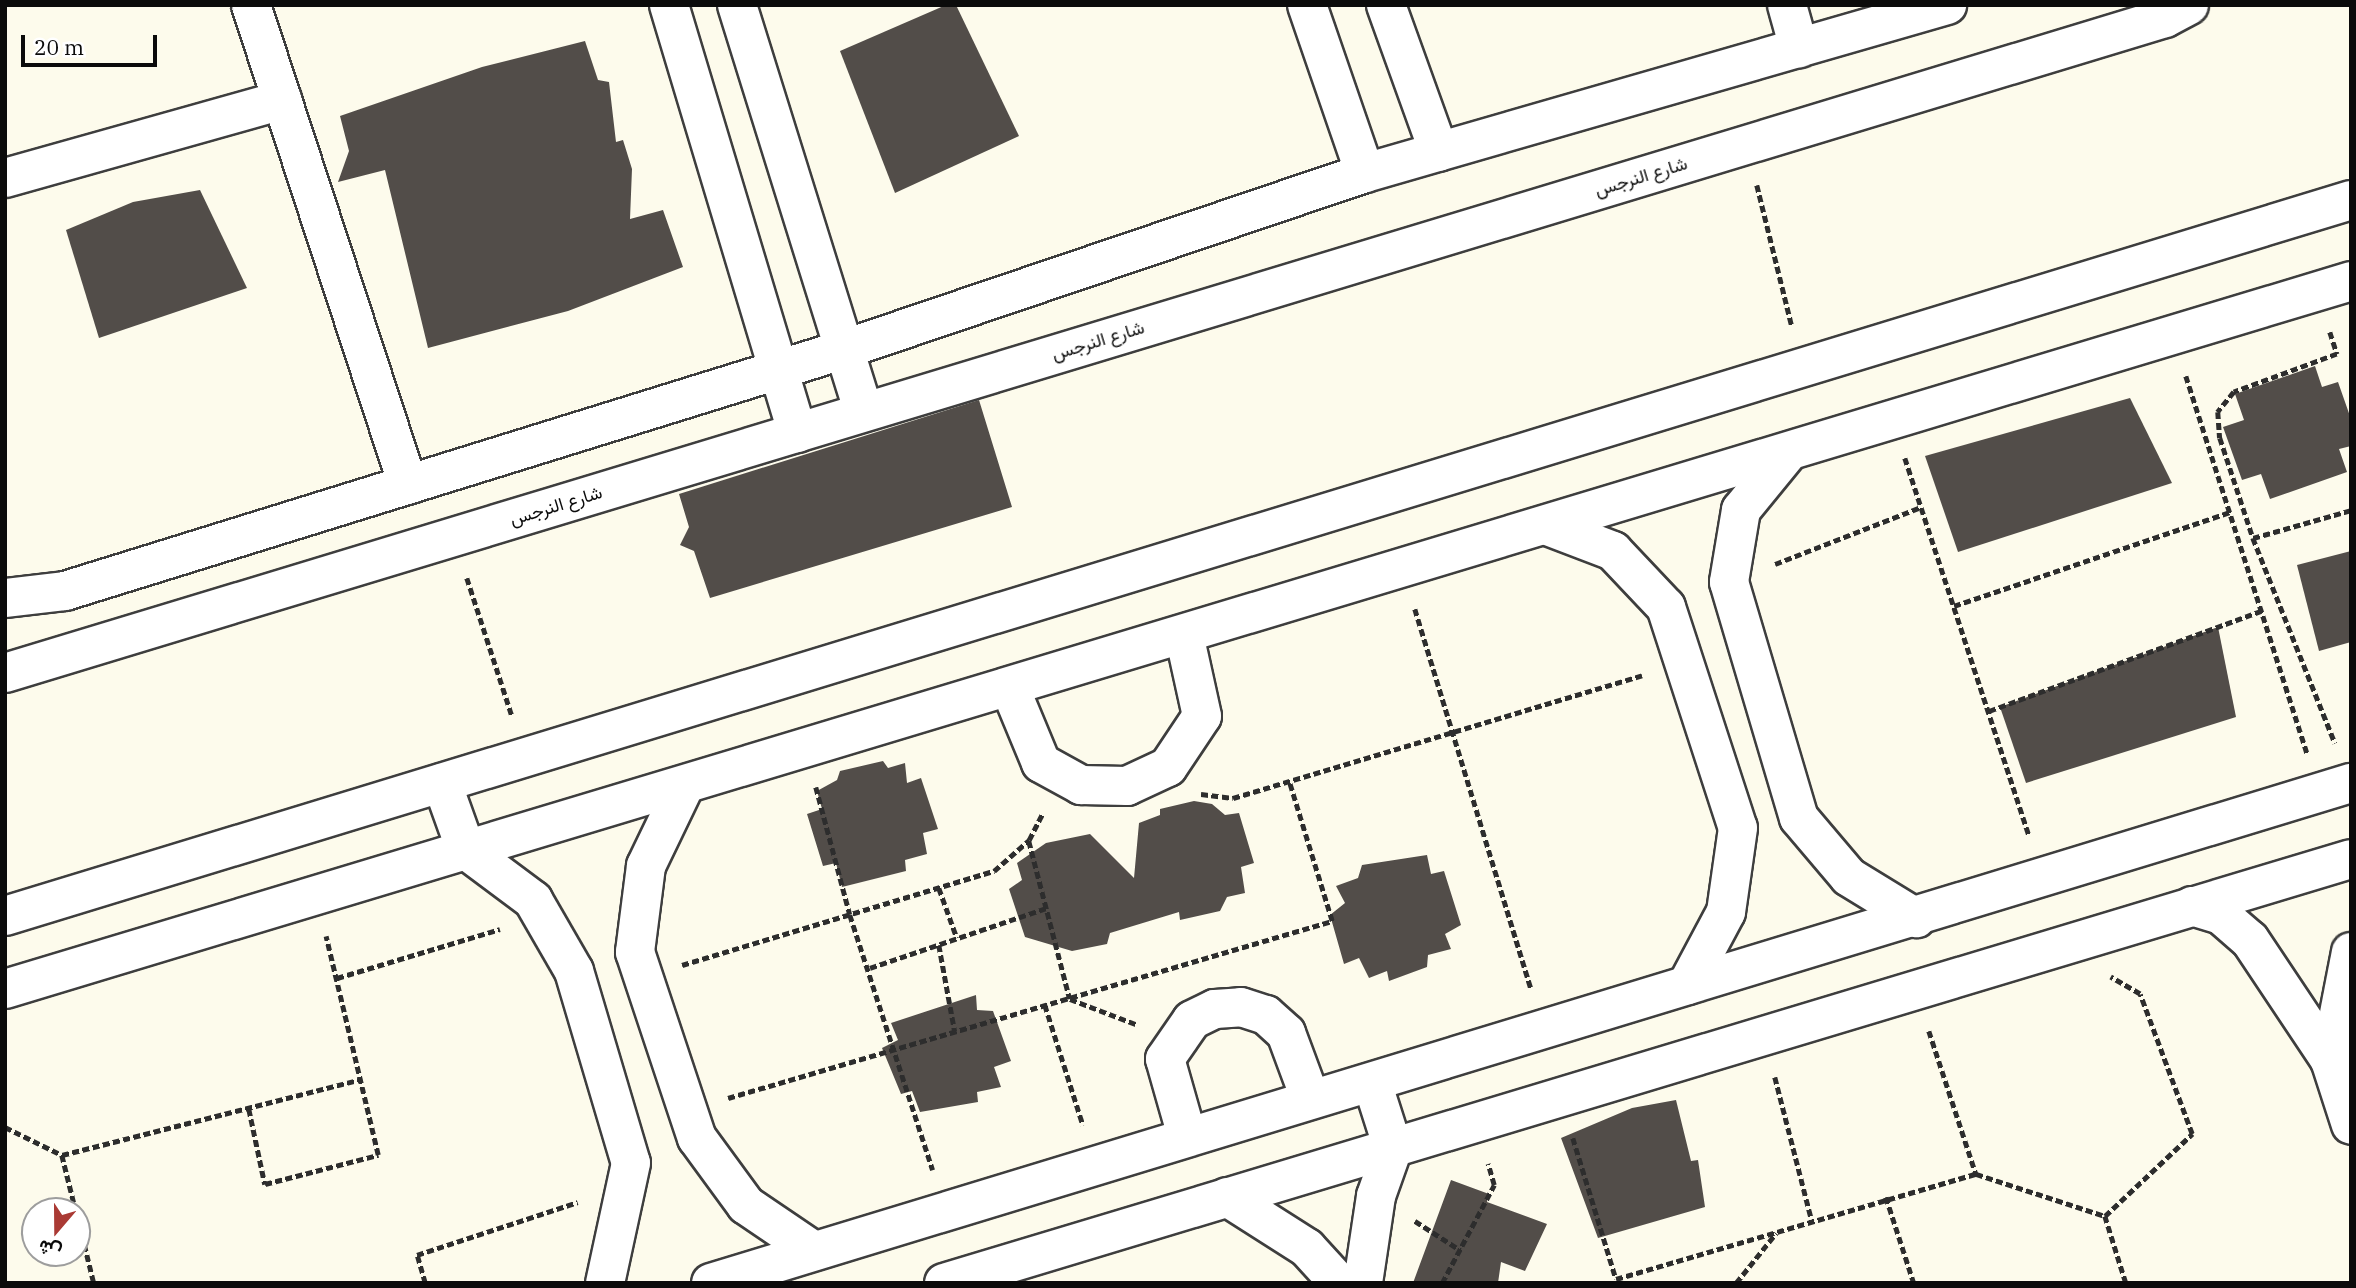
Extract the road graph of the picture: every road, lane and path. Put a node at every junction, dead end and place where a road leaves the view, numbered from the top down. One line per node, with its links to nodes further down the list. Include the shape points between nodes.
1 (251, 5): 11 (street)
2 (668, 5): 21 (street)
3 (737, 5): 19 (street)
4 (1307, 5): 14 (street)
5 (1386, 5): 13 (street)
6 (1787, 5): 10 (street)
7 (1947, 5): 10 (street)
8 (2210, 5): 9 (street, شارع النرجس)
9 (2177, 12): 12 (street, شارع النرجس)
10 (1799, 48): 13 (street)
11 (282, 100): 15 (street); 26 (street)
12 (1747, 145): 20 (path); 22 (street, شارع النرجس)
13 (1439, 152): 14 (street)
14 (1366, 173): 19 (street)
15 (5, 178)
16 (2351, 200): 20 (street)
17 (2333, 286): 18 (street); 32 (path, via 2337,354 2234,392 2218,412)
18 (2173, 335): 23 (street); 29 (path)
19 (842, 350): 21 (street); 22 (street)
20 (1802, 368): 45 (street)
21 (781, 369): 24 (street); 26 (street)
22 (864, 412): 24 (street, شارع النرجس)
23 (1892, 419): 25 (street); 27 (path)
24 (797, 433): 31 (street, شارع النرجس)
25 (1788, 453): 30 (street); 34 (street, via 1741,510)
26 (408, 485): 35 (street, via 65,591)
27 (1921, 507): 34 (path); 36 (path)
28 (2351, 510): 32 (path)
29 (2230, 512): 36 (path); 37 (path)
30 (1545, 525): 33 (street); 39 (street, via 1592,540 1640,576 1666,607)
31 (454, 537): 40 (street, شارع النرجس); 45 (path)
32 (2253, 538): 48 (path)
33 (1402, 568): 38 (street); 43 (path)
34 (1729, 582): 63 (street, via 1799,818 1849,877)
35 (5, 598)
36 (1954, 606): 42 (path)
37 (2262, 611): 42 (path); 48 (path)
38 (1184, 634): 41 (street); 47 (street, via 1202,716)
39 (1683, 662): 43 (path); 71 (street, via 1738,828 1726,912)
40 (5, 673)
41 (1010, 688): 44 (street); 46 (street)
42 (1989, 711): 55 (path)
43 (1452, 731): 49 (path); 76 (path)
44 (807, 752): 51 (street); 60 (path)
45 (525, 757): 50 (street)
46 (1041, 763): 47 (street, via 1081,785 1104,788 1149,779); 52 (path, via 1047,794)
47 (1168, 767): 49 (path, via 1208,796 1233,798)
48 (2337, 778): 55 (street)
49 (1289, 781): 74 (path, via 1332,922)
50 (443, 783): 53 (street); 61 (street)
51 (684, 786): 53 (street); 69 (street, via 658,835 637,908 635,952)
52 (1029, 840): 56 (path, via 994,871); 59 (path)
53 (466, 850): 57 (street); 62 (street, via 502,872)
54 (2351, 859): 58 (street)
55 (2042, 876): 63 (street)
56 (939, 888): 60 (path); 64 (path)
57 (316, 896): 70 (path); 72 (street)
58 (2192, 906): 66 (street); 81 (street, via 2221,915 2250,940)
59 (1046, 908): 64 (path); 74 (path)
60 (850, 915): 68 (path); 69 (path)
61 (5, 916)
62 (543, 916): 70 (path); 96 (street, via 574,971 631,1163)
63 (1916, 918): 71 (street)
64 (957, 938): 65 (path)
65 (939, 945): 68 (path); 77 (path)
66 (2059, 947): 73 (street); 101 (path, via 2140,994 2192,1134)
67 (2351, 953): 81 (street)
68 (870, 968): 80 (path)
69 (643, 977): 87 (street)
70 (337, 978): 82 (path)
71 (1688, 985): 76 (street)
72 (5, 989)
73 (1915, 990): 78 (street); 95 (path)
74 (1070, 999): 75 (path); 79 (path)
75 (1045, 1005): 77 (path); 94 (path)
76 (1543, 1030): 83 (street)
77 (955, 1032): 80 (path)
78 (1764, 1036): 84 (street); 102 (path)
79 (1173, 1039): 85 (street, via 1192,1020 1215,1009 1241,1007 1266,1016 1286,1033); 91 (street, via 1165,1059)
80 (893, 1050): 87 (path); 100 (path)
81 (2330, 1060): 89 (street)
82 (359, 1080): 86 (path); 86 (path, via 378,1155 265,1184)
83 (1372, 1082): 85 (street); 92 (street)
84 (1561, 1097): 88 (street); 103 (path, via 1616,1279)
85 (1310, 1098): 91 (street)
86 (248, 1109): 93 (path)
87 (687, 1110): 104 (street, via 718,1173 746,1205)
88 (1476, 1122): 92 (street); 111 (path, via 1494,1185)
89 (2351, 1125)
90 (5, 1127): 93 (path)
91 (1186, 1136): 94 (street)
92 (1393, 1148): 98 (street); 110 (street, via 1376,1196)
93 (62, 1155): 97 (path)
94 (1095, 1163): 100 (street)
95 (1976, 1174): 99 (path); 101 (path)
96 (629, 1185): 105 (path, via 417,1255); 106 (street)
97 (73, 1197)
98 (1227, 1197): 108 (street); 109 (street, via 1307,1248)
99 (1886, 1198): 102 (path); 113 (path)
100 (945, 1208): 104 (street)
101 (2105, 1216): 114 (path)
102 (1812, 1221): 103 (path)
103 (1777, 1232): 112 (path)
104 (814, 1251): 107 (street)
105 (425, 1283)
106 (605, 1283)
107 (711, 1283)
108 (944, 1283)
109 (1339, 1283)
110 (1363, 1283)
111 (1442, 1283)
112 (1737, 1283)
113 (1914, 1283)
114 (2126, 1283)

